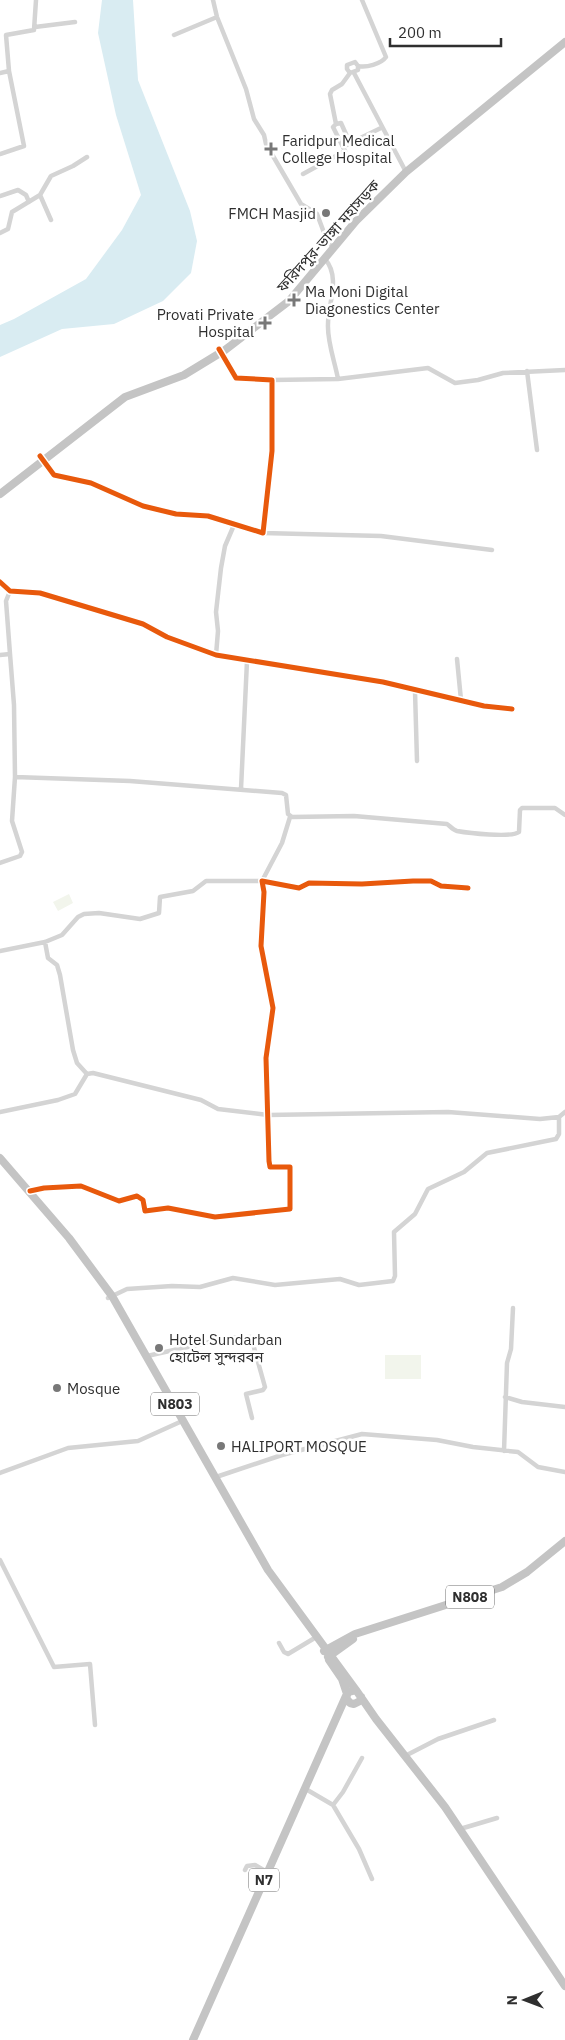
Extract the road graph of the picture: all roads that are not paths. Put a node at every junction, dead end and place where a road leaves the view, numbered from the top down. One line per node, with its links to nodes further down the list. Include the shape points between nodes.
1 (36, 0): 6 (street)
2 (213, 0): 4 (street)
3 (362, 0): 11 (street, via 386,57 366,67)
4 (217, 17): 8 (street); 28 (street, via 266,144 301,204 317,214)
5 (75, 22): 6 (street)
6 (36, 27): 7 (street, via 22,33)
7 (3, 35): 12 (street)
8 (174, 35)
9 (565, 36): 21 (highway, ফরিদপুর-ভাঙ্গা মহাসড়ক)
10 (565, 42): 21 (highway, ফরিদপুর-ভাঙ্গা মহাসড়ক)
11 (358, 66): 14 (street); 14 (street, via 353,61 349,63 347,67)
12 (9, 71): 13 (street); 19 (street, via 24,146)
13 (0, 73)
14 (352, 73): 15 (street, via 331,91); 16 (street)
15 (336, 124): 17 (street, via 341,123); 18 (street, via 333,127)
16 (381, 128): 17 (street); 21 (street)
17 (350, 142): 18 (street)
18 (343, 147): 22 (street, via 345,151)
19 (0, 154)
20 (87, 157): 23 (street, via 48,178)
21 (405, 170): 28 (highway, ফরিদপুর-ভাঙ্গা মহাসড়ক)
22 (303, 174)
23 (40, 195): 25 (street); 26 (street)
24 (0, 196): 25 (street, via 18,190 26,194)
25 (29, 202): 27 (street, via 12,212 8,229)
26 (52, 220)
27 (0, 233)
28 (332, 247): 29 (highway, ফরিদপুর-ভাঙ্গা মহাসড়ক); 30 (highway, ফরিদপুর-ভাঙ্গা মহাসড়ক, via 286,297)
29 (325, 259): 30 (highway, ফরিদপুর-ভাঙ্গা মহাসড়ক, via 289,301); 33 (street, via 331,268 328,323)
30 (220, 350): 34 (street, via 236,378); 36 (highway, ফরিদপুর-ভাঙ্গা মহাসড়ক, via 182,371 123,393)
31 (565, 370): 32 (street)
32 (527, 371): 33 (street, via 455,382 428,368); 35 (street)
33 (338, 379): 34 (street)
34 (272, 380): 41 (street, via 272,451)
35 (537, 450)
36 (41, 458): 37 (highway, ফরিদপুর-ভাঙ্গা মহাসড়ক); 40 (street, via 54,475 91,483 143,506 176,514 208,516)
37 (19, 475): 38 (highway, ফরিদপুর-ভাঙ্গা মহাসড়ক); 39 (highway, ফরিদপুর-ভাঙ্গা মহাসড়ক)
38 (0, 488)
39 (0, 494)
40 (234, 525): 41 (street); 47 (street, via 225,546 221,568)
41 (263, 533): 42 (street, via 388,537)
42 (492, 550)
43 (0, 582): 44 (street)
44 (10, 591): 45 (street, via 6,601); 47 (street, via 40,593 143,624 167,637)
45 (10, 654): 46 (street); 54 (street)
46 (0, 655)
47 (216, 655): 49 (street)
48 (457, 659): 51 (street)
49 (247, 661): 50 (street, via 383,682); 55 (street)
50 (415, 691): 51 (street); 53 (street)
51 (461, 700): 52 (street)
52 (512, 709)
53 (417, 761)
54 (15, 777): 55 (street, via 130,780); 58 (street, via 12,821 21,855)
55 (241, 789): 57 (street, via 284,793)
56 (565, 815): 57 (street, via 555,808 522,808 520,831 513,835 456,831 447,824 381,817)
57 (290, 817): 59 (street, via 282,843)
58 (0, 863)
59 (262, 881): 60 (street, via 299,888 309,883 431,881 441,886); 61 (street, via 206,881 193,891 160,897 158,913 140,919 84,914 64,934); 66 (street, via 261,946 272,1008 266,1058)
60 (468, 888)
61 (45, 942): 62 (street); 63 (street, via 48,958 57,964 60,975 73,1050 78,1064)
62 (0, 950)
63 (87, 1074): 64 (street, via 75,1094); 66 (street, via 100,1074 201,1100 218,1109)
64 (0, 1112)
65 (565, 1112): 67 (street)
66 (268, 1115): 67 (street, via 384,1112 481,1114 526,1119); 69 (street, via 270,1166 290,1168 290,1209 215,1217 168,1208 145,1211 143,1200 137,1196 119,1201 81,1186)
67 (559, 1116): 71 (street, via 556,1139 487,1153 464,1172 428,1189 415,1214 394,1232 395,1276 388,1283 359,1285 340,1279 275,1285 233,1278 200,1287 127,1289)
68 (1, 1162): 69 (highway, N803); 70 (highway, N803)
69 (30, 1191): 70 (highway, N803)
70 (67, 1239): 71 (highway, N803)
71 (110, 1297): 73 (highway, N803)
72 (512, 1308): 76 (street, via 512,1341 506,1363)
73 (128, 1327): 74 (highway, N803); 75 (highway, N803)
74 (147, 1356): 75 (highway, N803); 78 (street, via 251,1336 264,1387 246,1394)
75 (168, 1396): 79 (highway, N803); 83 (highway, N803)
76 (505, 1397): 77 (street); 80 (street)
77 (565, 1407)
78 (252, 1418)
79 (180, 1422): 82 (street, via 138,1441 68,1448); 83 (highway, N803)
80 (504, 1451): 81 (street, via 518,1452 538,1467); 83 (street, via 437,1440 362,1434)
81 (565, 1472)
82 (0, 1473)
83 (212, 1473): 84 (highway, N803)
84 (225, 1498): 87 (highway, N803, via 264,1572); 89 (highway, N803, via 268,1570)
85 (565, 1541): 89 (highway, N808, via 527,1572 502,1587 341,1640)
86 (0, 1560): 94 (street, via 54,1667 90,1664)
87 (313, 1639): 88 (street, via 288,1654); 89 (highway, N803)
88 (279, 1643)
89 (326, 1653): 90 (highway, N803, via 342,1679); 91 (highway, N803)
90 (347, 1695): 91 (highway); 91 (highway, via 347,1700); 93 (highway, N7)
91 (356, 1699): 93 (highway, N7); 95 (highway)
92 (494, 1720): 95 (street, via 438,1739)
93 (334, 1721): 97 (highway, N7)
94 (95, 1725)
95 (405, 1756): 100 (highway)
96 (362, 1758): 98 (street)
97 (304, 1788): 98 (street); 102 (highway, N7)
98 (333, 1805): 103 (street)
99 (497, 1818): 100 (street)
100 (460, 1829): 104 (highway)
101 (244, 1870): 102 (street, via 255,1865)
102 (267, 1872): 105 (highway, N7)
103 (372, 1879)
104 (565, 1986)
105 (193, 2040)

